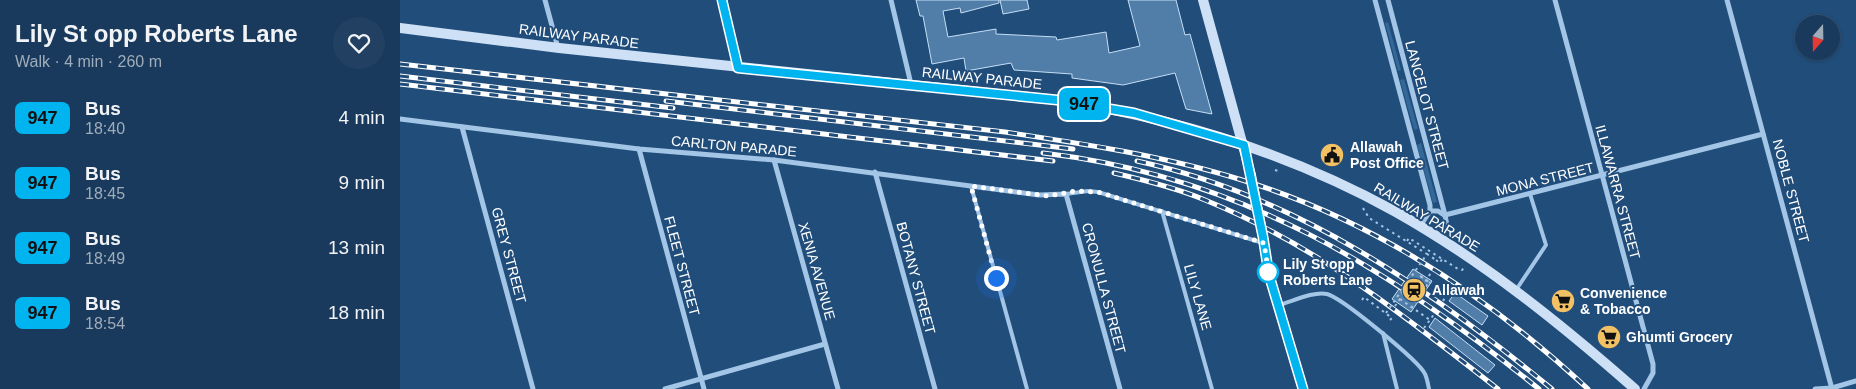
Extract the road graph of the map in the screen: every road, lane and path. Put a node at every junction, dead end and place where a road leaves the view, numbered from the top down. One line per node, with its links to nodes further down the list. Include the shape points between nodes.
1 (545, 0): 10 (street)
2 (722, 0): 11 (street)
3 (891, 0): 12 (street)
4 (1203, 0): 16 (main road)
5 (1375, 0): 26 (street, LANCELOT STREET)
6 (1388, 0): 27 (street, LANCELOT STREET)
7 (1555, 0): 20 (street, ILLAWARRA STREET)
8 (1727, 0): 15 (street, NOBLE STREET)
9 (400, 28): 10 (main road, RAILWAY PARADE)
10 (559, 48): 11 (main road, RAILWAY PARADE)
11 (738, 68): 12 (main road, RAILWAY PARADE)
12 (911, 84): 16 (main road, RAILWAY PARADE, via 1115,109 1172,122)
13 (400, 119): 14 (street, CARLTON PARADE)
14 (462, 127): 17 (street, CARLTON PARADE); 61 (street, GREY STREET)
15 (1764, 134): 20 (street, MONA STREET); 60 (street, NOBLE STREET)
16 (1244, 145): 28 (main road, RAILWAY PARADE, via 1325,176); 30 (main road, bridge)
17 (639, 149): 18 (street, CARLTON PARADE); 58 (street, FLEET STREET)
18 (774, 160): 19 (street, CARLTON PARADE); 57 (street, XENIA AVENUE)
19 (875, 172): 21 (street, CARLTON PARADE); 65 (street, BOTANY STREET)
20 (1602, 176): 23 (street, MONA STREET); 73 (street, ILLAWARRA STREET, via 1653,364 1653,374)
21 (971, 186): 22 (street, CARLTON PARADE, via 1048,196); 66 (lane)
22 (1066, 194): 25 (lane, via 1098,192); 67 (street, CRONULLA STREET)
23 (1530, 194): 27 (street, MONA STREET); 40 (lane, via 1546,245)
24 (1363, 208): 31 (path, via 1369,218)
25 (1162, 211): 30 (lane); 68 (lane, LILY LANE)
26 (1430, 211): 27 (street); 28 (street)
27 (1445, 215): 29 (street, via 1447,226)
28 (1420, 226): 29 (main road, RAILWAY PARADE)
29 (1439, 239): 40 (main road, RAILWAY PARADE)
30 (1264, 240): 48 (main road, via 1269,275)
31 (1407, 241): 32 (path); 33 (path, via 1409,238)
32 (1426, 254): 33 (path, bridge, via 1440,263); 41 (path, bridge)
33 (1442, 259): 34 (path, via 1458,269)
34 (1464, 268)
35 (1432, 271): 37 (path)
36 (1420, 276): 37 (path, bridge)
37 (1428, 280): 39 (path); 43 (path); 47 (path, bridge)
38 (1454, 285): 43 (path)
39 (1422, 287)
40 (1516, 290): 72 (main road, RAILWAY PARADE)
41 (1400, 292): 47 (path, bridge); 51 (path, bridge)
42 (1405, 292): 44 (path)
43 (1448, 293): 46 (path)
44 (1400, 299): 49 (path); 50 (path)
45 (1362, 300): 51 (path, via 1364,297)
46 (1443, 301)
47 (1415, 302): 50 (path, bridge)
48 (1279, 305): 56 (lane, via 1326,294); 69 (main road)
49 (1395, 306)
50 (1411, 308): 54 (path)
51 (1386, 313): 53 (path, via 1392,318)
52 (1435, 313): 54 (path)
53 (1390, 320)
54 (1430, 320): 55 (path)
55 (1424, 328)
56 (1383, 333): 70 (lane); 71 (lane, via 1425,373)
57 (825, 344): 58 (street); 64 (street, XENIA AVENUE)
58 (701, 379): 62 (street); 63 (street, FLEET STREET)
59 (1856, 381): 60 (street)
60 (1832, 388): 74 (street)
61 (534, 389)
62 (665, 389)
63 (704, 389)
64 (838, 389)
65 (935, 389)
66 (1027, 389)
67 (1120, 389)
68 (1212, 389)
69 (1303, 389)
70 (1397, 389)
71 (1429, 389)
72 (1636, 389)
73 (1644, 389)
74 (1816, 389)

